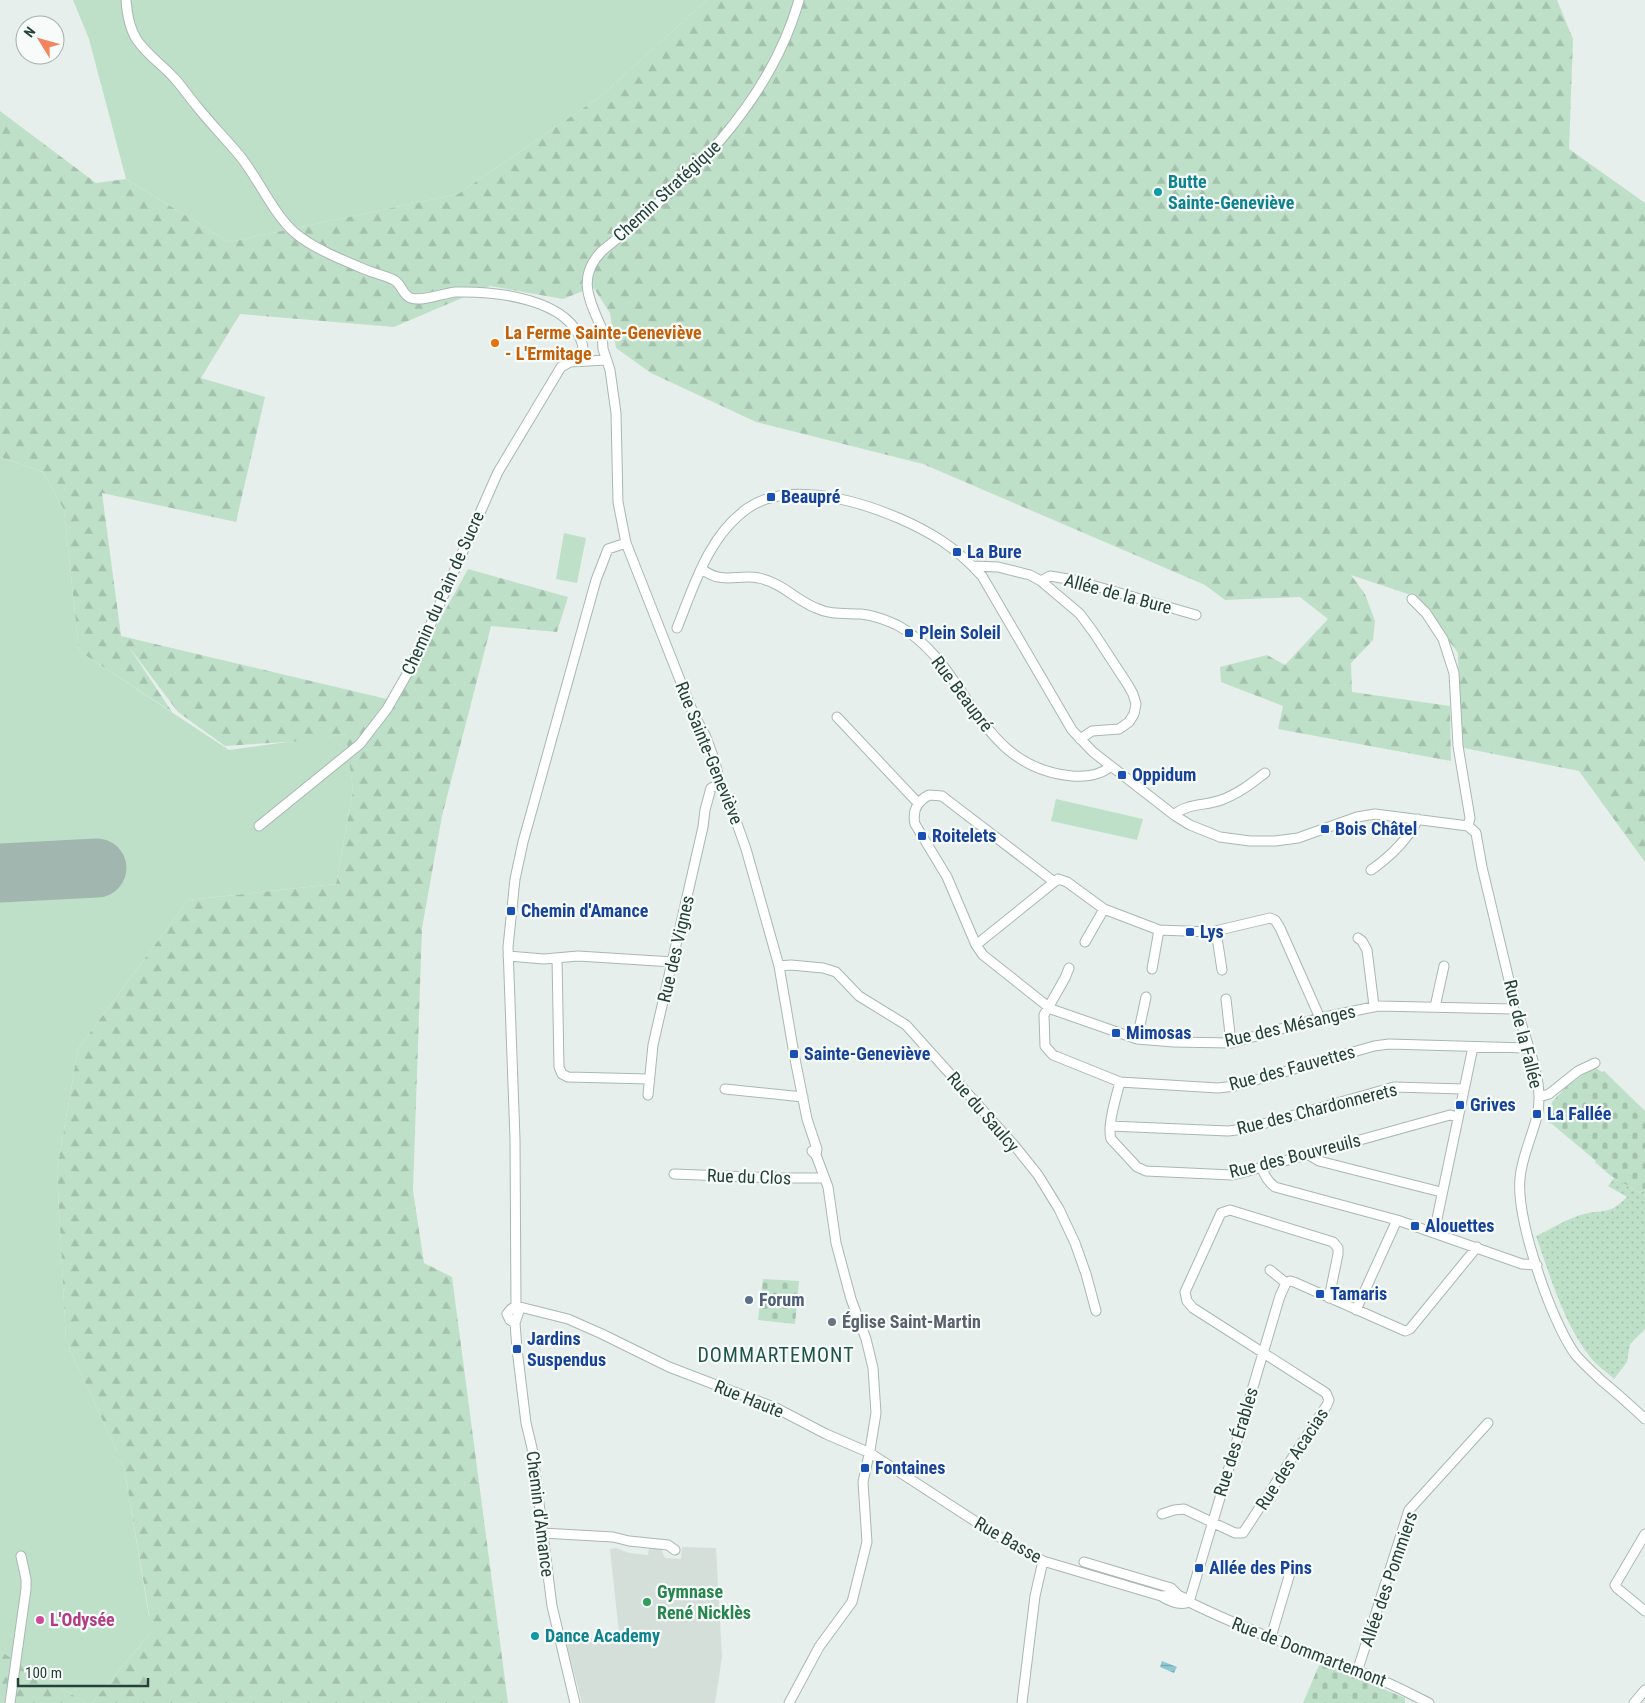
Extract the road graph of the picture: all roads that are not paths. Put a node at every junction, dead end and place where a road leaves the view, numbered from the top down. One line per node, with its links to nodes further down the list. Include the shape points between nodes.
1 (126, 0): 4 (street, via 129,21 138,40 241,158 294,232 313,245 395,280 404,294 413,299 456,292 503,295 550,307 579,336)
2 (799, 0): 3 (street, Chemin Stratégique, via 770,68 725,136 662,201 594,260 588,274 587,289 610,348)
3 (607, 360): 4 (street, Chemin du Pain de Sucre); 5 (street, Rue Sainte-Geneviève, via 616,414 618,502)
4 (582, 361): 20 (street, Chemin du Pain de Sucre, via 561,367 505,459 408,674 387,709 360,744)
5 (626, 543): 16 (street, Rue Sainte-Geneviève, via 694,715 706,737); 30 (street, Chemin d'Amance, via 610,548 596,580 523,842 515,879)
6 (972, 566): 7 (street, via 941,541 901,520 857,504 805,494 771,497 748,508 716,542); 8 (street, via 998,567); 13 (street, via 982,576)
7 (701, 569): 11 (street); 14 (street, Rue Beaupré, via 719,577 753,576 768,580 817,609 834,614 862,614 895,624 914,636 939,660 995,739 1025,762 1080,777 1096,775)
8 (1041, 581): 10 (street, Allée de la Bure, via 1050,576 1074,580); 13 (street, via 1083,617 1135,699 1134,714 1125,726 1092,731)
9 (1412, 600): 21 (street, Rue de la Fallée, via 1426,614 1442,640 1454,673 1458,746 1470,818)
10 (1196, 615)
11 (677, 628)
12 (837, 717): 17 (street)
13 (1080, 739): 14 (street)
14 (1111, 766): 18 (street)
15 (1266, 773): 18 (street, via 1230,796 1184,808)
16 (721, 788): 32 (street, Rue des Vignes, via 711,788 706,804); 33 (street, Rue Sainte-Geneviève, via 746,849)
17 (918, 803): 23 (street, via 929,795 942,796); 29 (street, Rue des Mésanges, via 915,824 947,877)
18 (1174, 815): 19 (street, via 1210,834 1250,841 1298,838 1369,814)
19 (1418, 819): 21 (street); 22 (street, via 1400,846)
20 (259, 826)
21 (1468, 826): 43 (street, Rue de la Fallée, via 1476,833 1514,1001)
22 (1371, 870)
23 (1053, 881): 24 (street, via 1064,880); 29 (street)
24 (1104, 909): 25 (street); 28 (street)
25 (1159, 930): 26 (street); 36 (street)
26 (1216, 931): 37 (street); 44 (street, via 1267,918 1275,920)
27 (1358, 938): 40 (street, via 1367,950)
28 (1085, 942)
29 (976, 945): 42 (street, Rue des Mésanges, via 983,955)
30 (508, 956): 31 (street); 71 (street, Chemin d'Amance, via 515,1139)
31 (557, 958): 32 (street, via 578,956); 50 (street, via 559,1067 562,1074 568,1077)
32 (673, 962): 50 (street, Rue des Vignes, via 653,1045)
33 (779, 966): 55 (street, Rue Sainte-Geneviève); 73 (street, Rue du Saulcy, via 824,968 836,972 859,996 906,1025 1038,1176 1059,1209 1074,1243)
34 (1444, 966): 41 (street)
35 (1069, 968): 42 (street)
36 (1152, 969)
37 (1222, 970)
38 (1146, 997): 45 (street)
39 (1226, 999): 46 (street)
40 (1374, 1006): 41 (street, Rue des Mésanges); 44 (street, Rue des Mésanges)
41 (1435, 1007): 43 (street, Rue des Mésanges)
42 (1048, 1008): 45 (street, Rue des Mésanges); 51 (street, Rue des Fauvettes, via 1044,1024 1048,1051)
43 (1513, 1009): 48 (street, Rue de la Fallée, via 1519,1016)
44 (1320, 1018): 46 (street, Rue des Mésanges)
45 (1137, 1039): 46 (street, Rue des Mésanges)
46 (1231, 1043)
47 (1473, 1047): 48 (street, Rue des Fauvettes); 51 (street, Rue des Fauvettes, via 1374,1046 1218,1088); 52 (street)
48 (1528, 1048): 56 (street, Rue de la Fallée)
49 (1595, 1063): 56 (street, via 1578,1071 1550,1094)
50 (650, 1080): 54 (street, Rue des Vignes)
51 (1120, 1082): 58 (street)
52 (1464, 1088): 57 (street); 58 (street, Rue des Chardonnerets, via 1394,1087 1228,1131)
53 (725, 1089): 55 (street)
54 (648, 1094)
55 (803, 1097): 62 (street, Rue Sainte-Geneviève, via 807,1132)
56 (1539, 1097): 67 (street, Rue de la Fallée, via 1520,1179 1523,1221)
57 (1457, 1118): 59 (street, Rue des Bouvreuils, via 1450,1115); 63 (street)
58 (1110, 1126): 60 (street, Rue des Bouvreuils, via 1111,1139 1141,1170 1232,1175)
59 (1309, 1155): 60 (street, Rue des Bouvreuils); 63 (street, via 1319,1161)
60 (1262, 1167): 64 (street, via 1275,1187)
61 (674, 1174): 62 (street, Rue du Clos)
62 (824, 1178): 77 (street, Rue Sainte-Geneviève, via 836,1243 873,1368 876,1412)
63 (1441, 1192): 65 (street)
64 (1397, 1220): 65 (street); 72 (street)
65 (1434, 1233): 66 (street)
66 (1477, 1247): 67 (street, via 1522,1264); 72 (street, via 1410,1329 1401,1330)
67 (1537, 1265): 75 (street, Rue de la Fallée, via 1549,1302 1575,1353)
68 (1270, 1270): 69 (street)
69 (1286, 1283): 70 (street, via 1294,1282); 74 (street, Rue des Érables)
70 (1329, 1298): 72 (street); 74 (street, via 1339,1251 1333,1242 1230,1210 1221,1213 1185,1298 1193,1308)
71 (516, 1306): 77 (street, Rue Haute, via 568,1319 669,1367 776,1408); 80 (street, Chemin d'Amance, via 508,1314 515,1323)
72 (1356, 1310)
73 (1096, 1311)
74 (1263, 1352): 79 (street, Rue des Érables); 79 (street, Rue des Acacias, via 1326,1393 1328,1405 1243,1533 1235,1533)
75 (1645, 1419)
76 (1488, 1423): 92 (street, Allée des Pommiers, via 1409,1510)
77 (870, 1453): 84 (street, Rue Basse); 96 (street, Rue Sainte-Geneviève, via 863,1482 866,1542 852,1602 819,1647)
78 (1162, 1514): 79 (street, via 1180,1509)
79 (1212, 1522): 89 (street, Rue des Érables)
80 (542, 1533): 82 (street, via 613,1537 668,1545); 95 (street, Chemin d'Amance, via 552,1606)
81 (1645, 1534): 90 (street, via 1616,1581 1617,1588)
82 (675, 1550)
83 (21, 1556): 94 (street, via 26,1589)
84 (1042, 1562): 88 (street, Rue Basse); 97 (street)
85 (1084, 1562): 87 (street, via 1171,1588)
86 (1290, 1573): 91 (street)
87 (1178, 1595): 88 (street, Rue Basse); 89 (street)
88 (1161, 1596): 89 (street, Rue Basse, via 1183,1604)
89 (1189, 1602): 91 (street, Rue de Dommartemont)
90 (1645, 1611)
91 (1271, 1637): 92 (street, Rue de Dommartemont)
92 (1357, 1672): 98 (street, Rue de Dommartemont)
93 (1645, 1690): 99 (street)
94 (10, 1703)
95 (575, 1703)
96 (789, 1703)
97 (1022, 1703)
98 (1429, 1703)
99 (1634, 1703)

